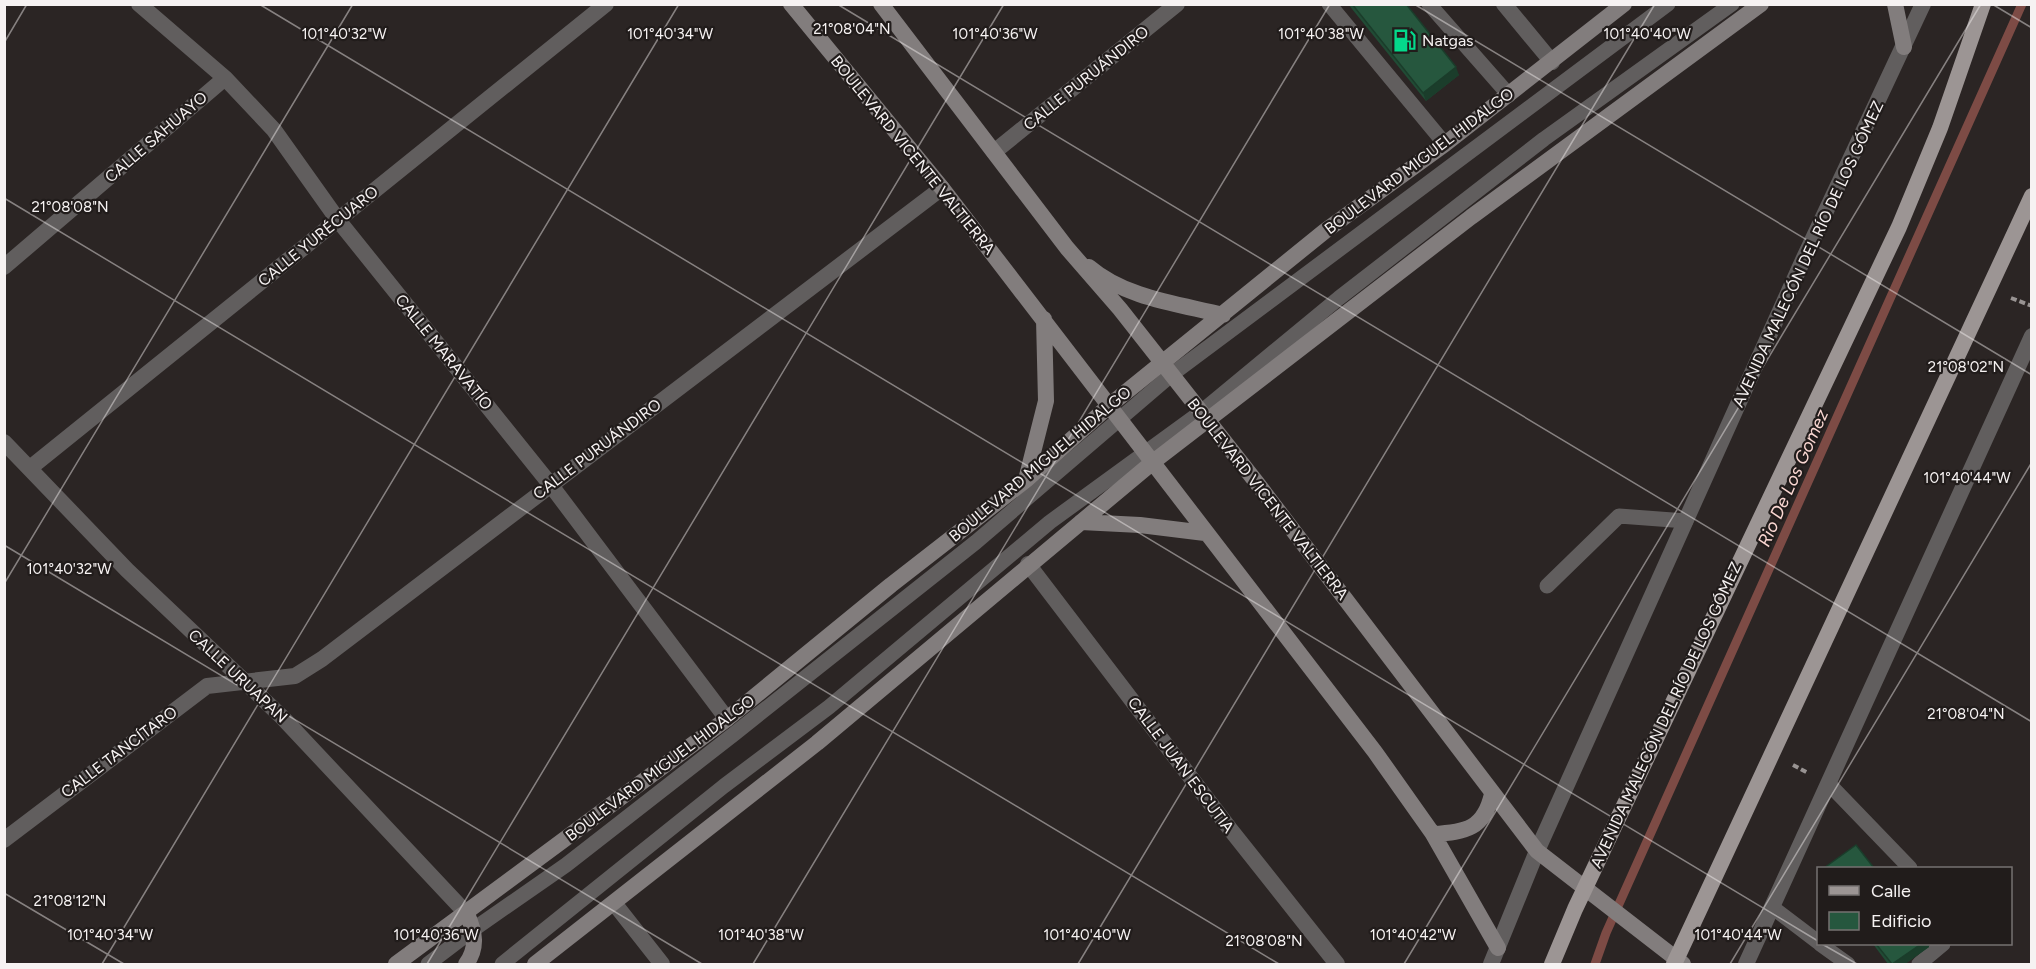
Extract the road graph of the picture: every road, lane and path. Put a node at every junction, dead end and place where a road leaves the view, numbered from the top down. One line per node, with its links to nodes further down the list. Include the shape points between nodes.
1 (140, 4): 18 (street, CALLE MARAVATÍO)
2 (606, 4): 24 (street, CALLE YURÉCUARO)
3 (791, 4): 22 (main road, BOULEVARD VICENTE VALTIERRA)
4 (881, 4): 21 (main road, BOULEVARD VICENTE VALTIERRA)
5 (1177, 4): 21 (street, CALLE PURUÁNDIRO)
6 (1329, 4): 20 (lane)
7 (1429, 4): 19 (lane)
8 (1504, 4): 17 (street)
9 (1624, 4): 17 (main road, BOULEVARD MIGUEL HIDALGO)
10 (1668, 4): 30 (lane)
11 (1732, 4): 32 (lane, via 1535,146 1339,298)
12 (1761, 4): 32 (main road)
13 (1895, 4): 16 (main road)
14 (1923, 4): 16 (street, AVENIDA MALECÓN DEL RÍO DE LOS GÓMEZ)
15 (1983, 4): 68 (main road, AVENIDA MALECÓN DEL RÍO DE LOS GÓMEZ, via 1940,128 1899,227)
16 (1905, 47): 39 (street, AVENIDA MALECÓN DEL RÍO DE LOS GÓMEZ, via 1803,260)
17 (1552, 62): 19 (main road, BOULEVARD MIGUEL HIDALGO)
18 (225, 78): 24 (street, CALLE MARAVATÍO, via 274,130); 26 (street, CALLE SAHUAYO)
19 (1509, 95): 20 (main road, BOULEVARD MIGUEL HIDALGO)
20 (1445, 144): 27 (main road, BOULEVARD MIGUEL HIDALGO, via 1325,231)
21 (994, 152): 25 (main road, BOULEVARD VICENTE VALTIERRA)
22 (942, 188): 28 (main road, BOULEVARD VICENTE VALTIERRA); 38 (street, CALLE PURUÁNDIRO)
23 (2031, 196): 46 (main road)
24 (338, 220): 36 (street, CALLE YURÉCUARO); 38 (street, CALLE MARAVATÍO)
25 (1067, 248): 27 (main road, via 1094,270 1144,295); 30 (main road, BOULEVARD VICENTE VALTIERRA)
26 (4, 267)
27 (1223, 315): 30 (main road, BOULEVARD MIGUEL HIDALGO)
28 (1044, 319): 31 (main road, BOULEVARD VICENTE VALTIERRA); 37 (main road, via 1046,401)
29 (2031, 336): 47 (street)
30 (1167, 369): 31 (main road, BOULEVARD MIGUEL HIDALGO); 32 (main road, BOULEVARD VICENTE VALTIERRA); 33 (lane)
31 (1110, 405): 33 (main road, BOULEVARD VICENTE VALTIERRA); 37 (main road, BOULEVARD MIGUEL HIDALGO)
32 (1204, 416): 35 (main road); 48 (main road, BOULEVARD VICENTE VALTIERRA)
33 (1120, 419): 35 (main road, BOULEVARD VICENTE VALTIERRA); 55 (lane, via 976,542 566,865)
34 (4, 442): 36 (street, CALLE URUAPAN)
35 (1149, 457): 40 (main road); 41 (main road, BOULEVARD VICENTE VALTIERRA); 63 (lane, via 1050,522 829,707)
36 (30, 468): 44 (street, CALLE URUAPAN)
37 (1026, 480): 45 (main road, BOULEVARD MIGUEL HIDALGO)
38 (550, 484): 44 (street, CALLE PURUÁNDIRO, via 322,659 295,676); 45 (street, CALLE MARAVATÍO)
39 (1686, 521): 43 (lane, via 1618,516); 51 (street, AVENIDA MALECÓN DEL RÍO DE LOS GÓMEZ)
40 (1080, 522): 41 (main road); 42 (main road)
41 (1205, 534): 49 (main road, BOULEVARD VICENTE VALTIERRA, via 1375,752)
42 (1028, 564): 53 (main road, via 817,742); 66 (street, CALLE JUAN ESCUTIA)
43 (1547, 586)
44 (240, 680): 50 (street, CALLE TANCÍTARO, via 207,686); 55 (street, CALLE URUAPAN, via 282,717)
45 (727, 719): 55 (main road, BOULEVARD MIGUEL HIDALGO)
46 (1772, 753): 47 (path); 69 (main road)
47 (1829, 784): 52 (lane); 54 (street)
48 (1492, 794): 49 (main road, via 1486,813 1475,825 1459,832); 51 (main road, BOULEVARD VICENTE VALTIERRA)
49 (1433, 834): 59 (main road, BOULEVARD VICENTE VALTIERRA)
50 (4, 840)
51 (1537, 850): 59 (street, AVENIDA MALECÓN DEL RÍO DE LOS GÓMEZ); 70 (main road, BOULEVARD VICENTE VALTIERRA)
52 (1909, 867)
53 (614, 903): 64 (main road); 65 (street)
54 (1772, 907): 56 (lane); 71 (street)
55 (470, 921): 60 (main road, BOULEVARD MIGUEL HIDALGO); 61 (lane); 62 (main road, via 473,951)
56 (1817, 941)
57 (1822, 945): 72 (lane)
58 (1942, 945): 73 (lane)
59 (1498, 948): 67 (street, AVENIDA MALECÓN DEL RÍO DE LOS GÓMEZ)
60 (396, 964)
61 (428, 964)
62 (466, 964)
63 (502, 964)
64 (535, 964)
65 (662, 964)
66 (1337, 964)
67 (1491, 964)
68 (1552, 964)
69 (1674, 964)
70 (1683, 964)
71 (1746, 964)
72 (1848, 964)
73 (1919, 964)

